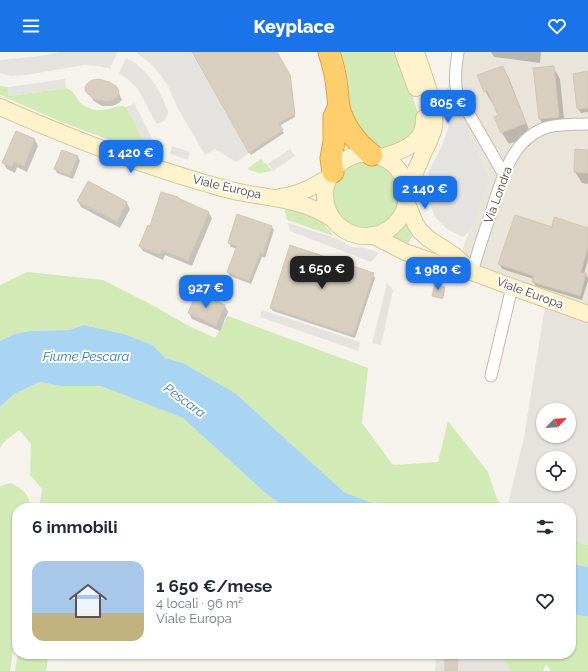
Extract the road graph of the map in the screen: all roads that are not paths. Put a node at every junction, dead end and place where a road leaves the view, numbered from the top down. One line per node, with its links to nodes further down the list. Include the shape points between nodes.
1 (329, 52): 5 (highway, via 337,87)
2 (403, 52): 8 (main road, via 420,100 424,118 423,128 413,144 392,154)
3 (416, 52): 11 (main road, via 432,103 434,128 414,175)
4 (458, 52): 9 (street, via 455,78 457,93)
5 (338, 105): 8 (highway, via 345,124 356,141); 10 (highway, via 334,117)
6 (0, 107): 12 (main road, Viale Europa, via 91,145 155,167 246,194)
7 (588, 124): 9 (street, Via Londra, via 547,127 535,133 517,149)
8 (377, 156): 10 (main road, via 357,155 338,166); 11 (main road, via 388,161 399,171)
9 (503, 173): 16 (street, Via Londra)
10 (332, 174): 12 (main road, Viale Europa, via 301,192); 14 (main road, via 326,196)
11 (406, 185): 13 (main road)
12 (274, 197): 14 (main road, Viale Europa, via 303,204)
13 (406, 201): 15 (main road, via 397,222 383,232); 16 (main road, Viale Europa, via 420,231 455,256)
14 (334, 220): 15 (main road, via 351,233)
15 (372, 235): 16 (main road, Viale Europa, via 405,252 448,267)
16 (472, 272): 17 (main road, Viale Europa)
17 (512, 287): 18 (main road, Viale Europa); 19 (street)
18 (588, 314)
19 (491, 376)

